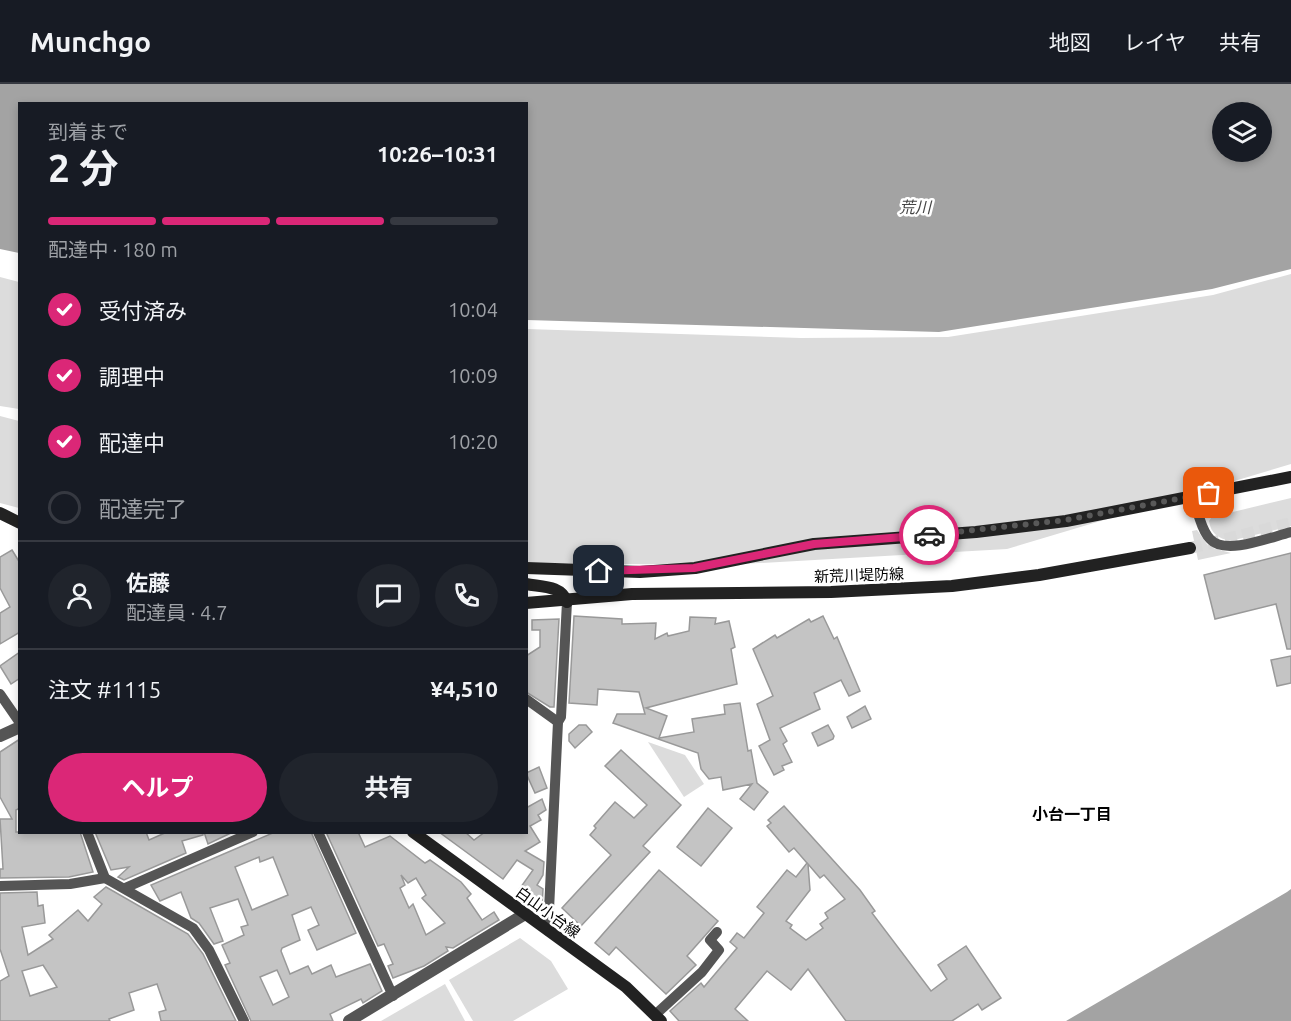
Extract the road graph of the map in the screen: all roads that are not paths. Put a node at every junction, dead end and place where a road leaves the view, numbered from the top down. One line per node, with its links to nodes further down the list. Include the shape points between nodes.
1 (1291, 477): 8 (main road, via 1066,520 976,532 814,544 694,568 640,572)
2 (0, 512): 4 (main road); 5 (main road)
3 (1198, 514): 6 (street, via 1205,533 1219,545 1236,546)
4 (18, 515)
5 (18, 522)
6 (1291, 532)
7 (1190, 548): 10 (main road, 新荒川堤防線, via 952,586 633,594)
8 (528, 568)
9 (528, 584): 10 (main road, via 557,589)
10 (567, 602): 11 (main road, 新荒川堤防線); 15 (street)
11 (528, 603)
12 (0, 694): 14 (street)
13 (528, 700): 15 (street)
14 (18, 722)
15 (558, 722): 26 (street)
16 (18, 726): 17 (street)
17 (0, 736)
18 (88, 834): 22 (street)
19 (248, 834): 24 (street)
20 (319, 834): 28 (street)
21 (416, 834): 25 (main road, 白山小台線)
22 (105, 878): 23 (street, via 70,884); 24 (street)
23 (0, 886)
24 (125, 888): 30 (street, via 193,928 209,950)
25 (525, 914): 26 (main road, 白山小台線); 28 (street)
26 (548, 931): 29 (main road, 白山小台線, via 626,987)
27 (717, 932): 29 (street, via 710,940 719,950)
28 (393, 996): 31 (street)
29 (658, 1017)
30 (244, 1021)
31 (349, 1021)

